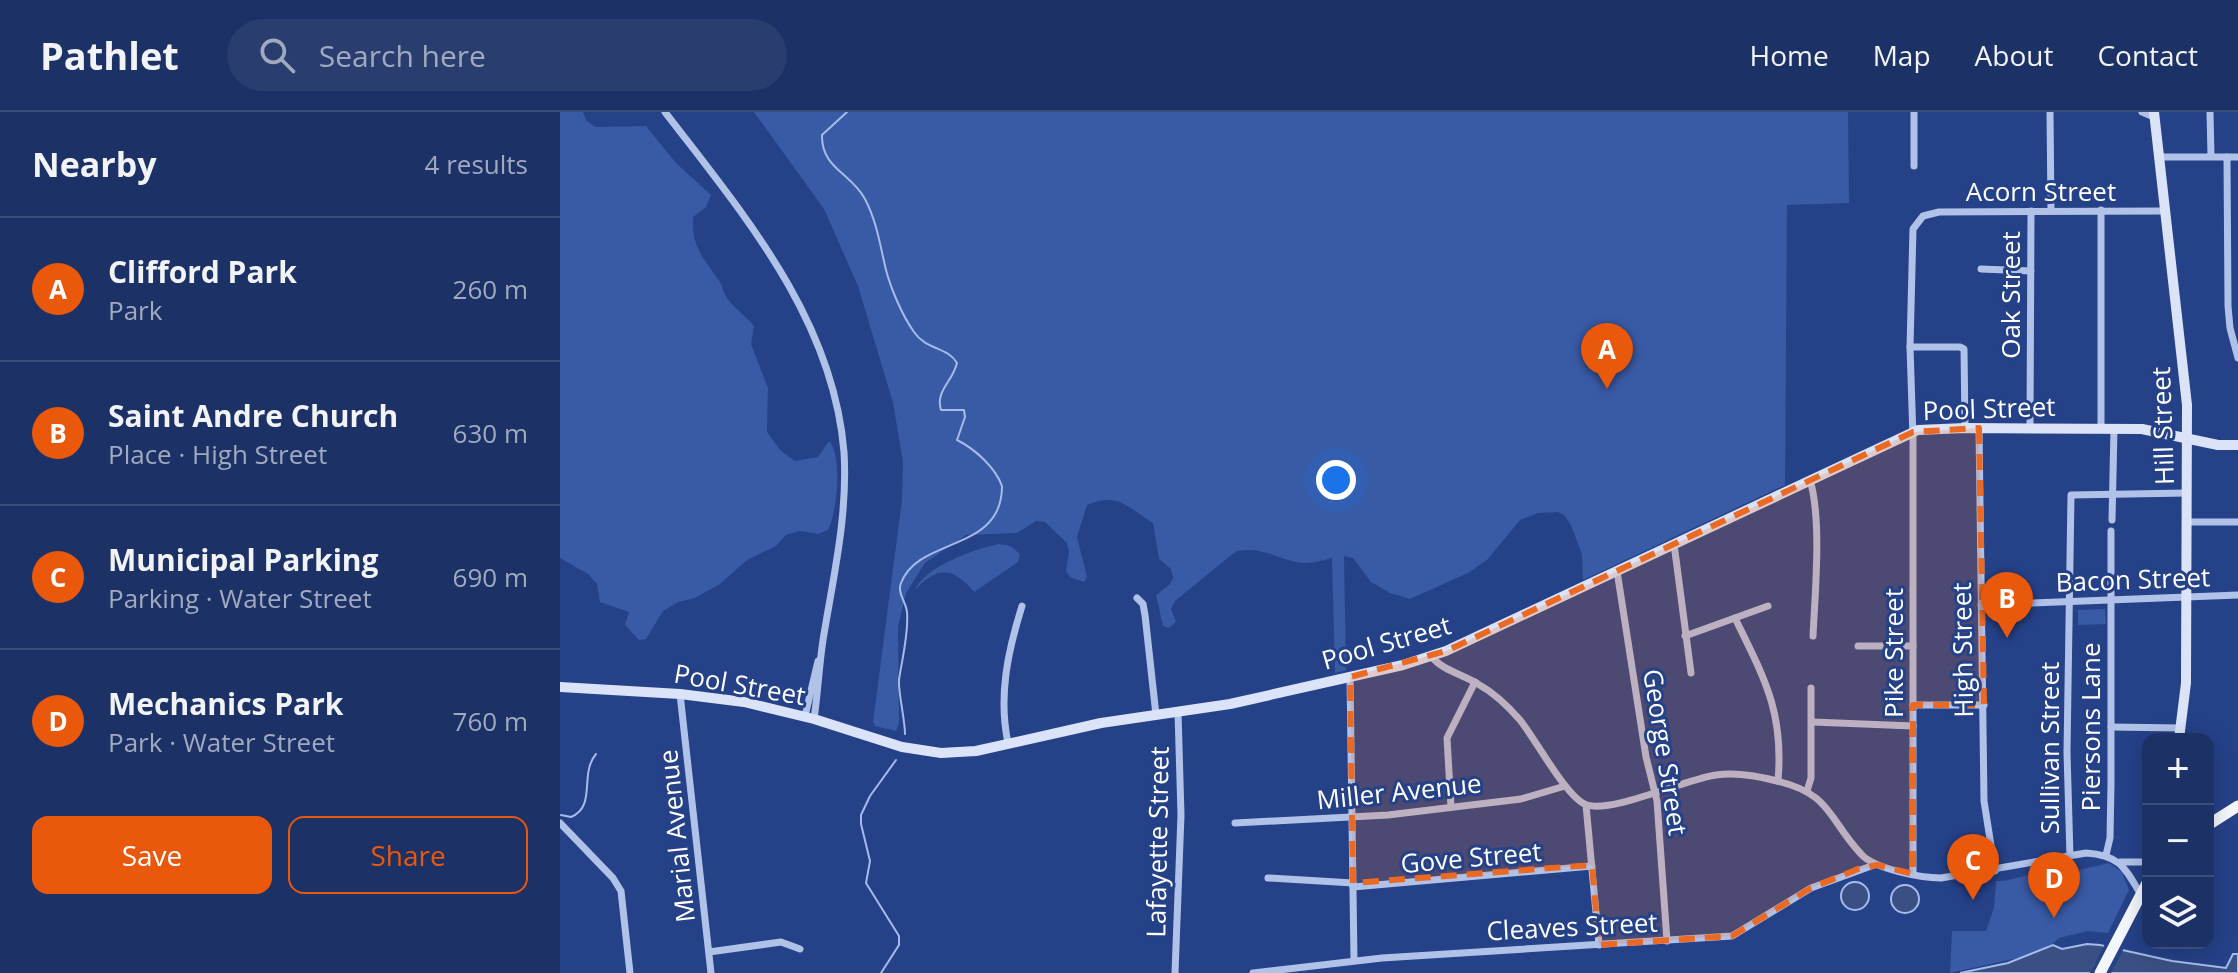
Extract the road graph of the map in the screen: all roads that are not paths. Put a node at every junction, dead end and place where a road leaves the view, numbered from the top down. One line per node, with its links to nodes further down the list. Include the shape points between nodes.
1 (665, 112): 64 (street, via 769,250 799,305 829,380 840,425 840,542)
2 (1914, 112): 11 (street)
3 (2050, 112): 14 (street, Oak Street)
4 (2142, 112): 6 (street)
5 (2210, 112): 7 (street)
6 (2154, 115): 8 (main road, Hill Street)
7 (2211, 156): 8 (street); 9 (street)
8 (2159, 157): 15 (main road, Hill Street)
9 (2227, 157): 10 (street); 17 (street)
10 (2238, 157)
11 (1914, 166)
12 (2101, 210): 14 (street, Acorn Street); 15 (street, Acorn Street); 26 (street)
13 (2031, 211): 14 (street, Acorn Street); 16 (street, Acorn Street, via 1939,212); 20 (street, Oak Street)
14 (2051, 211)
15 (2164, 211): 29 (main road, Hill Street)
16 (1919, 219): 21 (street, Pike Street, via 1912,235)
17 (2227, 260): 18 (street); 22 (street, via 2228,320)
18 (2238, 261)
19 (1981, 269): 20 (street)
20 (2031, 271): 25 (street, Oak Street)
21 (1910, 347): 23 (street, via 1964,349); 28 (street, Pike Street)
22 (2238, 358)
23 (1965, 428): 24 (main road, Pool Street); 28 (main road, Pool Street)
24 (1979, 428): 25 (main road, Pool Street); 45 (street, High Street)
25 (2030, 428): 26 (main road, Pool Street)
26 (2101, 429): 27 (main road, Pool Street)
27 (2114, 429): 29 (main road, Pool Street); 33 (street)
28 (1913, 432): 31 (main road, Pool Street); 52 (street, Pike Street)
29 (2187, 436): 30 (main road, Pool Street); 32 (main road, Hill Street)
30 (2238, 445)
31 (1810, 480): 38 (main road, Pool Street); 50 (street, via 1816,543)
32 (2187, 493): 33 (street); 35 (main road, Hill Street)
33 (2112, 494): 34 (street); 44 (street, Sullivan Street, via 2071,495)
34 (2112, 520)
35 (2187, 522): 36 (street); 41 (main road, Hill Street)
36 (2238, 522)
37 (2111, 531): 43 (street, Piersons Lane)
38 (1674, 544): 39 (main road, Pool Street); 49 (street)
39 (1617, 571): 53 (main road, Pool Street); 74 (street, George Street)
40 (2238, 595): 41 (street, Bacon Street)
41 (2187, 596): 43 (street, Bacon Street); 69 (main road, Hill Street)
42 (1137, 598): 63 (street, via 1144,607)
43 (2111, 599): 44 (street, Bacon Street); 67 (street, Piersons Lane)
44 (2070, 601): 45 (street, Bacon Street); 83 (street, Sullivan Street)
45 (1981, 605): 61 (street, High Street)
46 (1022, 606): 70 (street, via 1008,650 1003,712)
47 (1768, 606): 48 (street)
48 (1735, 618): 49 (street); 71 (street, via 1772,697)
49 (1685, 636): 54 (street)
50 (1813, 636)
51 (1858, 646): 52 (street)
52 (1913, 646): 60 (street, Pike Street)
53 (1432, 657): 55 (main road, Pool Street); 56 (street)
54 (1691, 673)
55 (1350, 677): 62 (main road, Pool Street); 78 (street)
56 (1475, 682): 72 (street, via 1516,716); 77 (street, via 1447,738)
57 (560, 687): 59 (main road, Pool Street)
58 (1811, 688): 65 (street)
59 (680, 694): 64 (main road, Pool Street); 96 (street, Marial Avenue)
60 (1913, 705): 61 (street); 66 (street, Pike Street)
61 (1984, 705): 88 (street, High Street, via 1984,801)
62 (1178, 712): 63 (main road, Pool Street); 101 (street, Lafayette Street, via 1181,815)
63 (1156, 715): 70 (main road, Pool Street)
64 (810, 717): 70 (main road, Pool Street, via 931,753)
65 (1813, 722): 66 (street); 73 (street)
66 (1913, 726): 89 (street, Pike Street)
67 (2111, 727): 68 (street); 82 (street, Piersons Lane)
68 (2170, 733)
69 (2180, 733)
70 (1008, 743)
71 (1778, 781): 73 (street); 74 (street, via 1718,774)
72 (1565, 786): 75 (street); 77 (street, Miller Avenue, via 1521,799)
73 (1807, 791): 86 (street, via 1829,809 1861,855)
74 (1655, 793): 75 (street); 93 (street, George Street)
75 (1586, 805): 87 (street)
76 (2238, 806): 79 (main road)
77 (1451, 807): 78 (street, Miller Avenue)
78 (1353, 819): 81 (street, Miller Avenue); 91 (street)
79 (2214, 821)
80 (560, 823): 99 (street, via 621,891)
81 (1235, 823)
82 (2106, 855): 83 (street); 84 (street)
83 (2070, 856): 88 (street)
84 (2118, 861): 85 (street); 92 (street)
85 (2142, 863)
86 (1877, 865): 89 (street); 93 (street, Cleaves Street, via 1811,888 1735,936)
87 (1592, 866): 91 (street, Gove Street); 94 (street)
88 (1995, 871): 89 (street, via 1941,878)
89 (1913, 874)
90 (1268, 878): 91 (street, Gove Street)
91 (1353, 885): 97 (street)
92 (2141, 895): 103 (main road)
93 (1667, 941): 94 (street, Cleaves Street)
94 (1599, 945): 97 (street, Cleaves Street)
95 (800, 949): 96 (street, via 781,942)
96 (709, 952): 100 (street, Marial Avenue)
97 (1354, 960): 98 (street, Cleaves Street)
98 (1265, 972): 102 (street, Cleaves Street)
99 (630, 973)
100 (711, 973)
101 (1175, 973)
102 (1253, 973)
103 (2100, 973)

